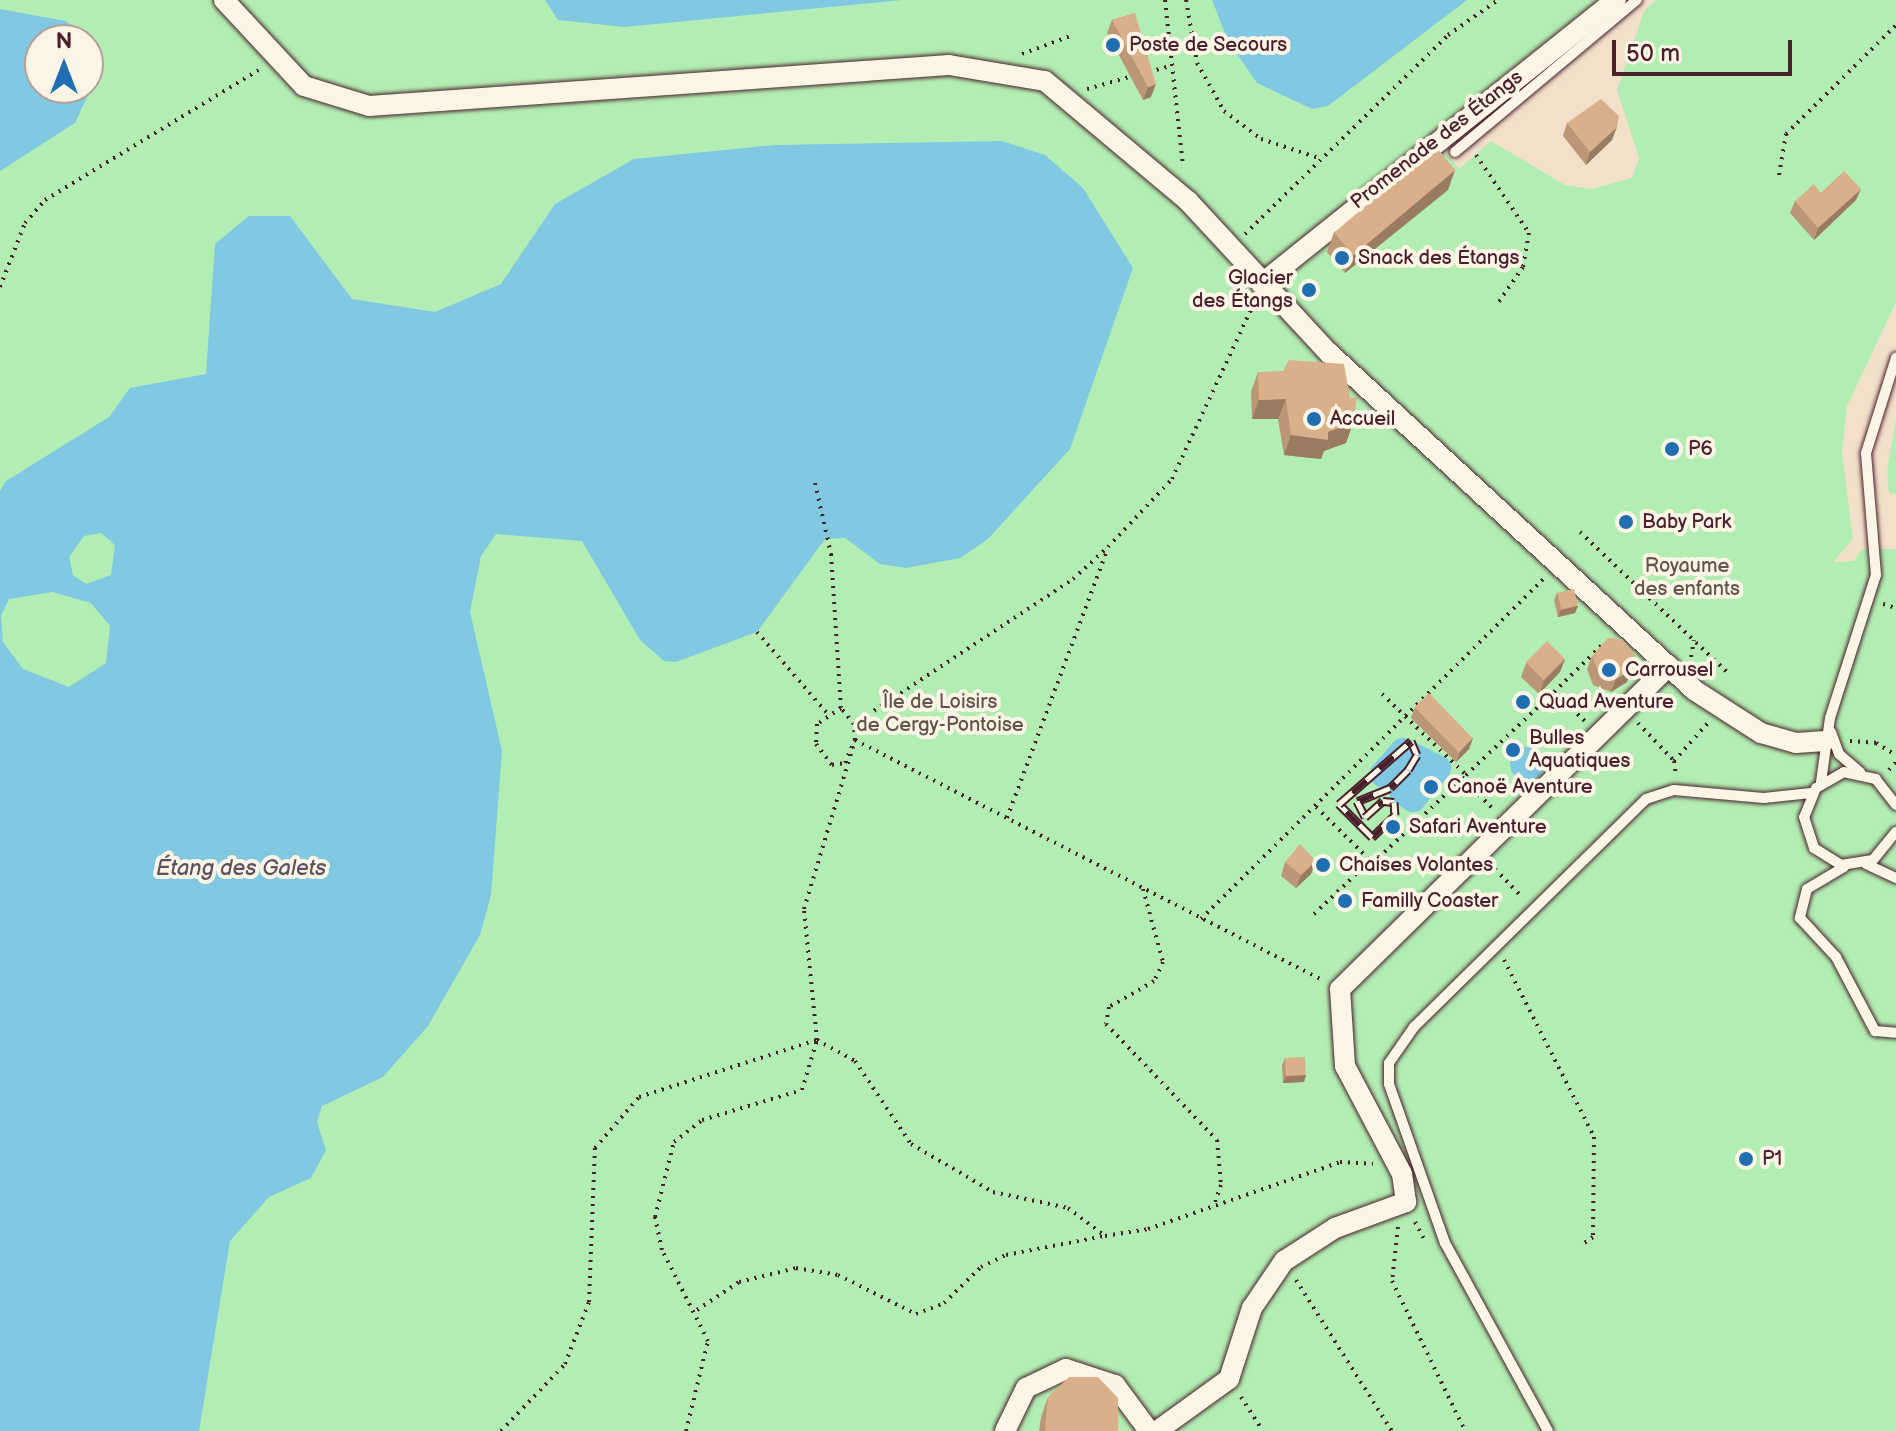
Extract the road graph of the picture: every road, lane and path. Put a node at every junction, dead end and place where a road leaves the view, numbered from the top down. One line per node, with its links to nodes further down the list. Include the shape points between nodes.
1 (224, 0): 9 (street)
2 (1165, 0): 10 (path)
3 (1186, 0): 15 (path, via 1197,63 1224,111 1261,139)
4 (1498, 0): 15 (path, via 1448,35)
5 (1616, 0): 19 (street, Promenade des Étangs)
6 (1637, 0): 13 (lane, Promenade des Étangs)
7 (1896, 25): 16 (path, via 1786,134)
8 (1073, 35): 11 (path, via 1023,53)
9 (275, 60): 11 (street, via 304,86 336,100 397,107 913,66); 20 (path, via 45,200 25,223)
10 (1170, 66): 12 (path); 17 (path)
11 (1018, 72): 12 (street)
12 (1067, 95): 17 (street)
13 (1465, 143): 14 (lane, Promenade des Étangs); 21 (path, via 1503,186 1529,233 1523,267)
14 (1455, 152)
15 (1322, 159): 18 (path)
16 (1779, 175)
17 (1188, 201): 18 (street)
18 (1231, 248): 19 (street)
19 (1261, 284): 25 (path, via 1172,479); 26 (street)
20 (0, 287)
21 (1498, 303)
22 (1896, 358): 40 (lane, via 1866,453 1876,575 1830,718)
23 (815, 483): 33 (path, via 831,554)
24 (1580, 532): 30 (path)
25 (1108, 547): 37 (path, via 1073,579); 49 (path)
26 (1560, 562): 27 (street); 36 (path)
27 (1625, 624): 29 (street); 31 (path)
28 (757, 632): 35 (path)
29 (1669, 666): 34 (street); 38 (street)
30 (1730, 675)
31 (1554, 692): 38 (path); 44 (path)
32 (1382, 694): 36 (path)
33 (841, 708): 35 (path); 37 (path)
34 (1720, 710): 40 (street, via 1786,742); 42 (path)
35 (826, 712): 39 (path, via 817,724 824,760 845,763)
36 (1405, 716): 44 (path); 48 (path)
37 (854, 724): 39 (path)
38 (1601, 736): 50 (street)
39 (855, 740): 49 (path); 64 (path, via 804,909)
40 (1828, 741): 41 (path, via 1876,743); 43 (lane); 45 (lane)
41 (1896, 755)
42 (1674, 761)
43 (1860, 772): 45 (lane); 47 (lane, via 1881,782)
44 (1464, 775): 50 (path); 52 (path)
45 (1821, 782): 46 (lane)
46 (1811, 793): 54 (lane, via 1804,817 1810,842 1823,857); 61 (lane, via 1654,795)
47 (1896, 805)
48 (1316, 807): 52 (path); 60 (path)
49 (1007, 818): 57 (path)
50 (1507, 825): 62 (street)
51 (1896, 832): 53 (lane, via 1884,852)
52 (1369, 862): 59 (path)
53 (1864, 864): 54 (lane); 56 (lane)
54 (1850, 865): 63 (lane, via 1813,882 1800,918 1836,957 1875,1031)
55 (1492, 866): 58 (path)
56 (1896, 878)
57 (1143, 889): 60 (path); 67 (path, via 1163,962 1154,981 1109,1007 1106,1024 1217,1140 1221,1185)
58 (1520, 895)
59 (1314, 914)
60 (1201, 919): 62 (path)
61 (1492, 949): 69 (path, via 1594,1137 1593,1237); 81 (lane, via 1404,1038 1387,1071 1445,1243)
62 (1340, 989): 65 (street, via 1345,1066)
63 (1896, 1033)
64 (817, 1040): 68 (path, via 855,1061 911,1144 993,1192 1068,1208); 71 (path, via 802,1090 702,1120 674,1142 655,1217 662,1250); 73 (path, via 639,1097 595,1148 589,1302 565,1364)
65 (1402, 1174): 66 (street, via 1406,1202); 67 (path, via 1340,1162)
66 (1397, 1207): 70 (street, via 1335,1228); 80 (path, via 1392,1281)
67 (1213, 1208): 68 (path)
68 (1105, 1236): 71 (path, via 1006,1255 981,1267 944,1303 916,1314 838,1275 796,1268 739,1282)
69 (1581, 1245)
70 (1284, 1261): 72 (street, via 1252,1308); 79 (path)
71 (697, 1310): 74 (path, via 708,1341)
72 (1229, 1379): 77 (street); 78 (path)
73 (505, 1430)
74 (686, 1431)
75 (1005, 1431): 76 (street, via 1034,1381 1080,1369 1115,1385)
76 (1149, 1431)
77 (1157, 1431)
78 (1263, 1431)
79 (1392, 1431)
80 (1465, 1431)
81 (1548, 1431)

